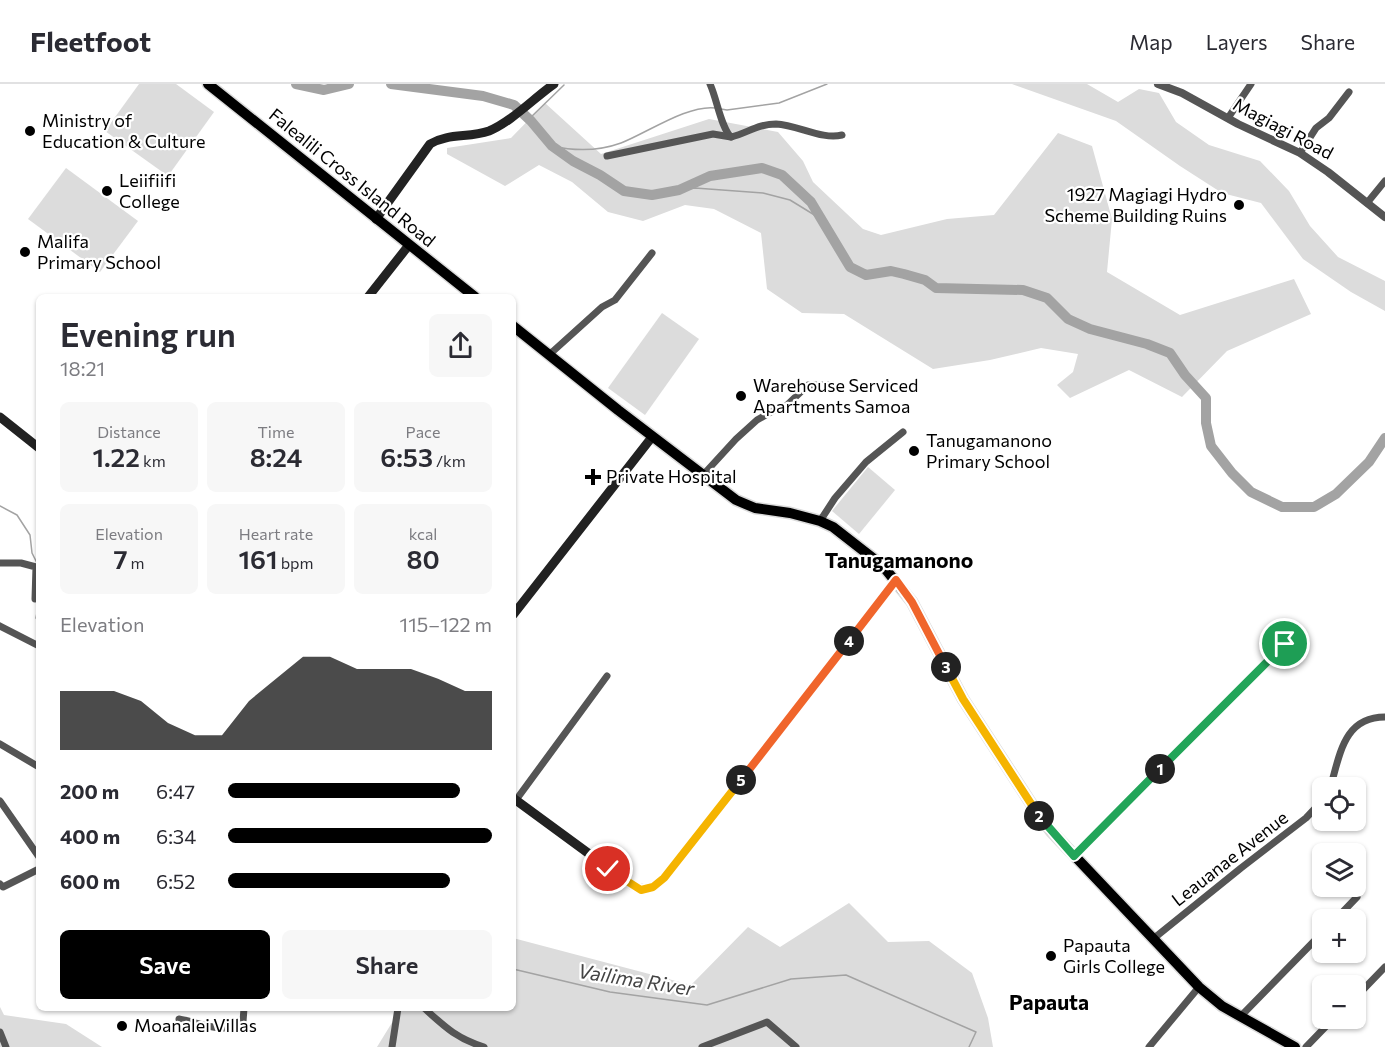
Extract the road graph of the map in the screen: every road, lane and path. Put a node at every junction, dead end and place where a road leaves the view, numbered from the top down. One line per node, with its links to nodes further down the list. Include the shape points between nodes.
1 (208, 84): 15 (main road, Falealili Cross Island Road)
2 (554, 84): 15 (main road, via 488,131 451,136 430,144)
3 (710, 84): 9 (street, via 724,131)
4 (1158, 84): 7 (street, Magiagi Road)
5 (1251, 84): 7 (street)
6 (1349, 92): 10 (street)
7 (1228, 118): 10 (street, Magiagi Road)
8 (842, 135): 9 (street, via 831,138 789,126 761,125)
9 (731, 137): 11 (street, via 713,134)
10 (1300, 153): 13 (street, Magiagi Road)
11 (607, 156)
12 (1385, 181): 13 (street)
13 (1367, 203): 14 (street, Magiagi Road)
14 (1385, 217)
15 (376, 219): 16 (main road, Falealili Cross Island Road)
16 (409, 245): 18 (main road); 19 (main road, Falealili Cross Island Road)
17 (652, 253): 21 (street, via 615,300)
18 (370, 294)
19 (471, 294)
20 (516, 328): 21 (main road)
21 (550, 354): 25 (main road)
22 (832, 385): 27 (street, via 808,385 785,407 757,420)
23 (0, 417): 26 (main road)
24 (903, 432): 28 (street, via 866,462)
25 (652, 437): 27 (main road); 32 (main road)
26 (36, 446)
27 (703, 475): 28 (main road, via 747,505)
28 (820, 521): 30 (main road, via 870,555)
29 (0, 564): 31 (street, via 36,567)
30 (896, 580): 42 (main road, via 658,884 641,890 633,886); 46 (main road, via 1004,763 1051,831)
31 (34, 599)
32 (516, 611)
33 (0, 626): 34 (street)
34 (36, 644)
35 (1285, 644): 46 (street)
36 (607, 676): 41 (street)
37 (1385, 717): 40 (street, via 1360,723 1350,731)
38 (0, 744): 39 (street)
39 (36, 765)
40 (1334, 777)
41 (516, 796)
42 (516, 800)
43 (0, 801): 45 (street)
44 (1312, 812): 51 (street, Leauanae Avenue)
45 (36, 853)
46 (1074, 856): 51 (main road)
47 (36, 870): 48 (street, via 3,887)
48 (0, 884)
49 (1356, 897): 50 (street)
50 (1345, 909)
51 (1153, 939): 54 (main road)
52 (1312, 943): 59 (street)
53 (1385, 967): 55 (street)
54 (1199, 987): 59 (main road); 68 (street)
55 (1366, 987)
56 (244, 1011): 60 (street, via 243,1022 228,1029)
57 (398, 1011): 64 (street)
58 (427, 1011): 65 (street, via 449,1031)
59 (1241, 1016): 69 (main road)
60 (179, 1019)
61 (1323, 1029): 70 (street)
62 (0, 1032): 63 (street)
63 (6, 1047)
64 (392, 1047)
65 (484, 1047)
66 (702, 1047): 67 (street, via 767,1022)
67 (796, 1047)
68 (1149, 1047)
69 (1294, 1047)
70 (1306, 1047)

